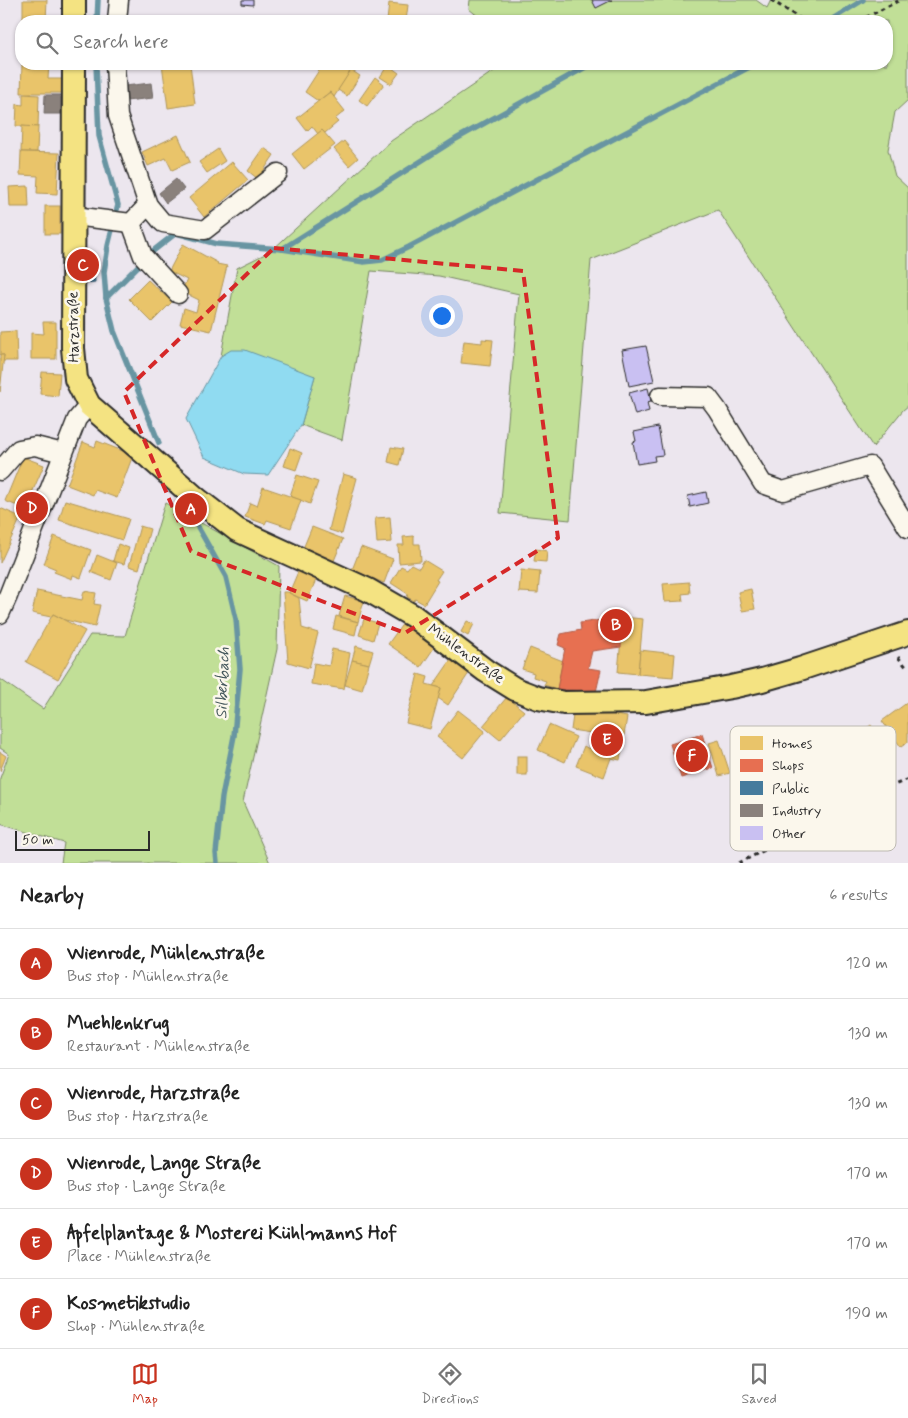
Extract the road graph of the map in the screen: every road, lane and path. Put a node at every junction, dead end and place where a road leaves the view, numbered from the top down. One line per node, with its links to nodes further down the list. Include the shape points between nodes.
1 (74, 0): 5 (main road)
2 (119, 0): 6 (street)
3 (771, 0): 7 (path)
4 (900, 0): 8 (path)
5 (74, 15)
6 (117, 15)
7 (795, 15)
8 (871, 15)
9 (74, 70): 13 (main road, Harzstraße)
10 (115, 70): 12 (street, via 118,116)
11 (278, 172): 12 (street, via 205,230 163,223)
12 (148, 205): 14 (street)
13 (74, 216): 14 (street); 17 (main road, Harzstraße, via 73,348 76,379)
14 (128, 223): 15 (street, via 147,260)
15 (178, 294)
16 (660, 396): 20 (street, via 708,398 763,484 784,491 870,466)
17 (89, 405): 18 (street, via 77,419); 22 (main road, Mühlenstraße, via 197,500 237,530 368,590 413,616 486,671 515,689 538,698 564,703 646,702 762,680)
18 (63, 453): 19 (street, via 35,446 20,449); 21 (street)
19 (0, 471)
20 (908, 528)
21 (0, 614)
22 (903, 635)
23 (908, 779): 24 (path)
24 (896, 785)
25 (763, 851): 26 (path)
26 (739, 863)

